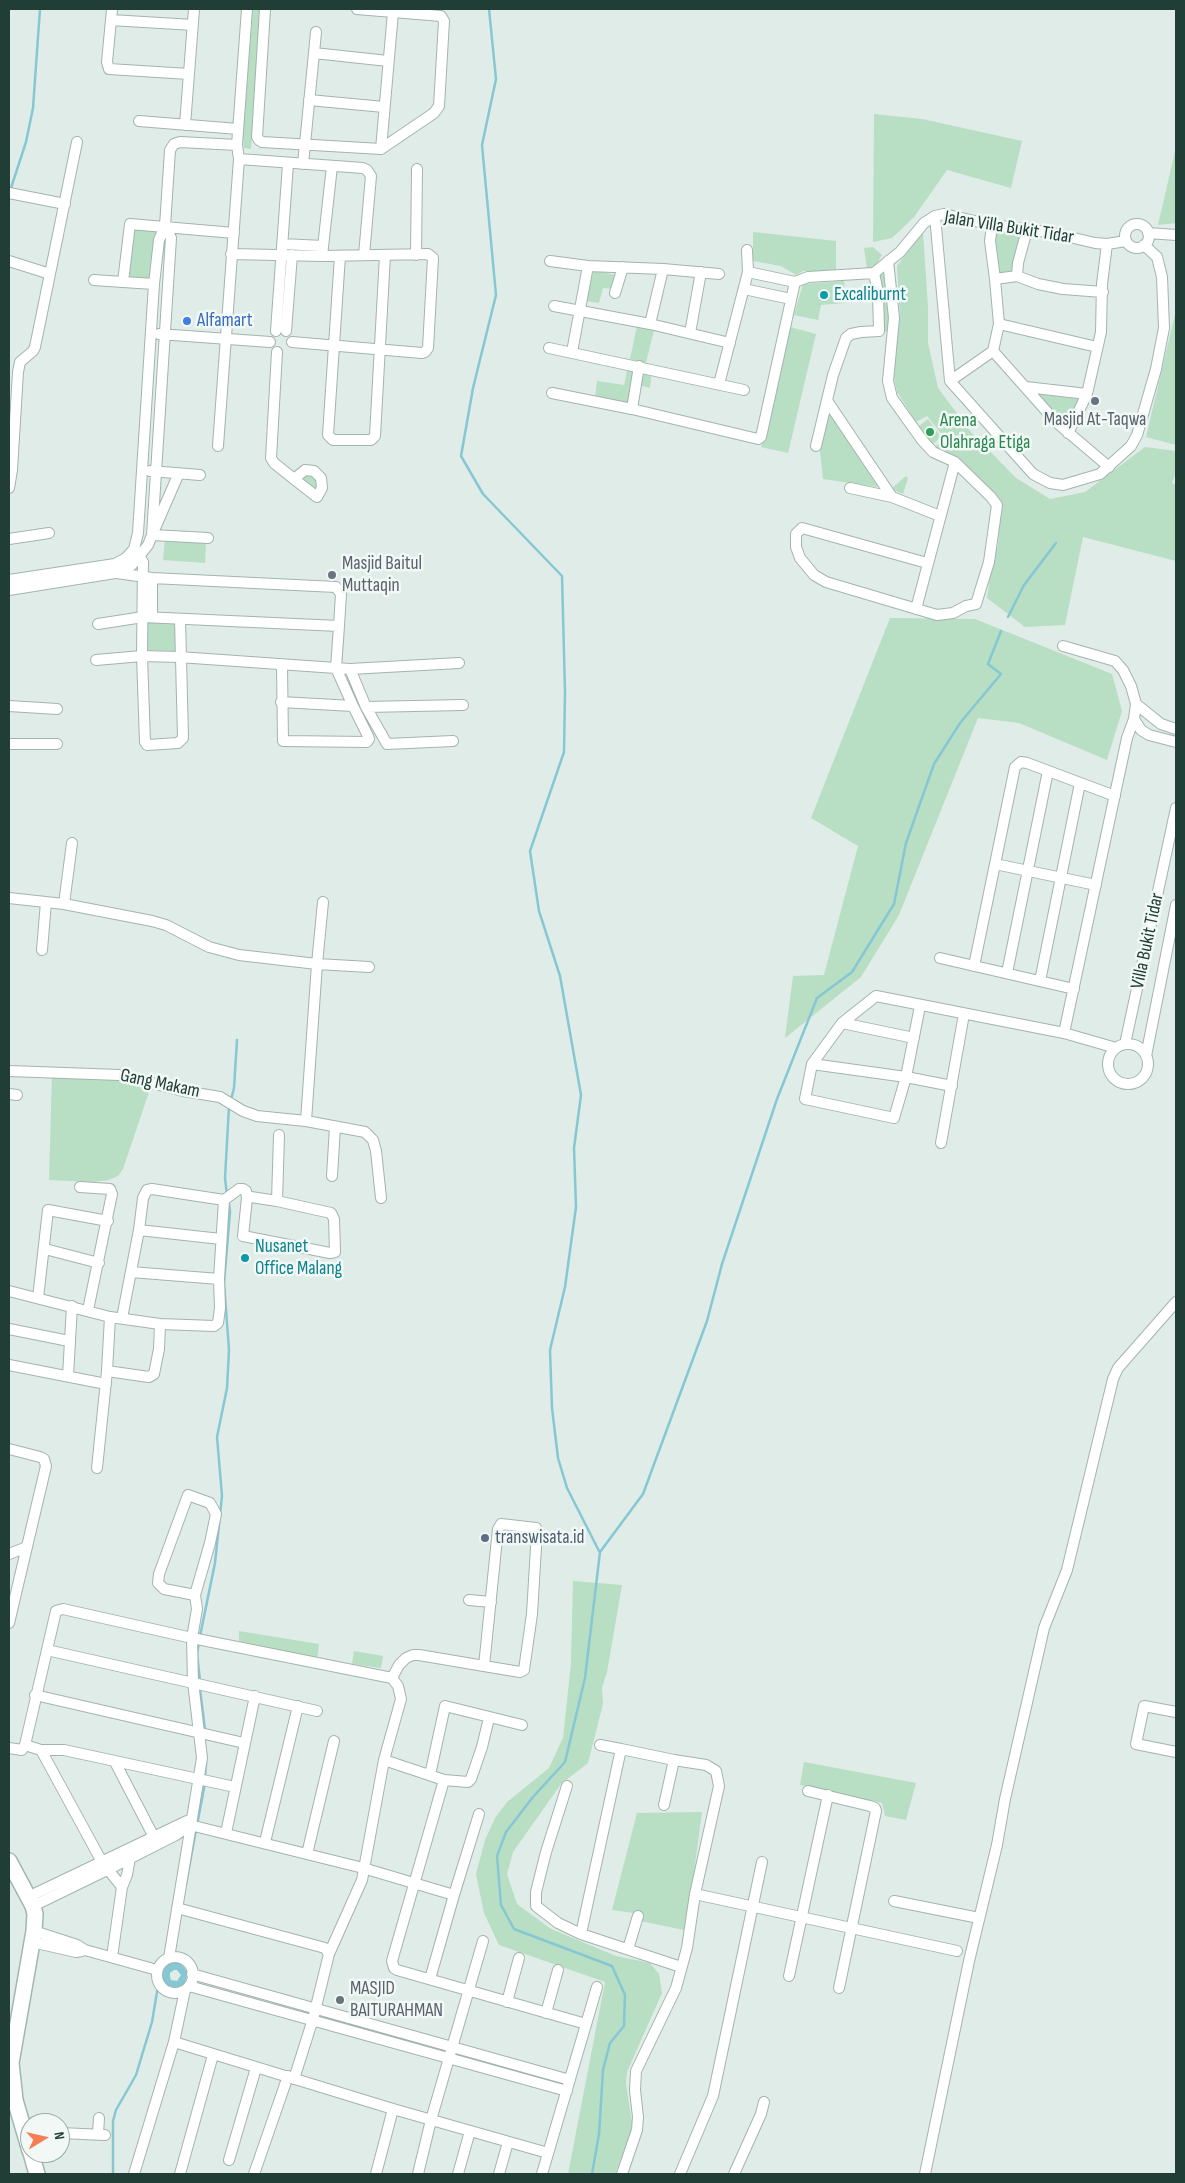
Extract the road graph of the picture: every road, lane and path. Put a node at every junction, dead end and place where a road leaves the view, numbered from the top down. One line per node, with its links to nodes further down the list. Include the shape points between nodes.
1 (112, 9): 7 (street)
2 (194, 9): 8 (street)
3 (246, 9): 17 (street)
4 (265, 9): 20 (street, via 257,137 262,142)
5 (357, 9): 6 (street)
6 (393, 12): 11 (street); 21 (street, via 443,17 439,106 434,113)
7 (111, 20): 8 (street); 12 (street, via 109,68)
8 (193, 25): 12 (street)
9 (316, 32): 10 (street)
10 (314, 53): 11 (street); 13 (street)
11 (388, 61): 14 (street)
12 (189, 74): 16 (street)
13 (309, 100): 14 (street); 20 (street)
14 (384, 107): 21 (street)
15 (139, 121): 16 (street)
16 (185, 125): 17 (street)
17 (238, 129): 19 (street)
18 (78, 142): 28 (street)
19 (236, 145): 22 (street); 31 (street, via 174,144 170,150)
20 (305, 145): 21 (street); 24 (street)
21 (381, 149)
22 (239, 159): 23 (street); 34 (street)
23 (288, 164): 24 (street); 37 (street)
24 (303, 164): 25 (street)
25 (332, 166): 41 (street); 45 (street, via 363,168 370,174)
26 (417, 169): 43 (street)
27 (11, 193): 28 (street)
28 (65, 204): 57 (street)
29 (935, 216): 30 (street, Jalan Villa Bukit Tidar, via 944,214); 50 (street, Jalan Villa Bukit Tidar, via 924,223 900,252); 91 (street)
30 (992, 225): 33 (street, Jalan Villa Bukit Tidar); 60 (street, via 990,241)
31 (165, 226): 34 (street); 62 (street, via 133,223 129,226); 64 (street, via 159,240); 76 (street, via 171,238)
32 (1148, 229): 35 (street); 36 (street, via 1135,224 1129,227); 39 (street, via 1148,240)
33 (1027, 230): 38 (street, Jalan Villa Bukit Tidar); 59 (street)
34 (234, 232): 42 (street)
35 (1176, 235)
36 (1126, 241): 38 (street, Jalan Villa Bukit Tidar); 39 (street, via 1132,246)
37 (282, 244): 41 (street); 44 (street)
38 (1107, 244): 66 (street)
39 (1144, 245): 103 (street, via 1158,257 1164,328 1137,435 1131,446)
40 (747, 250): 55 (street)
41 (323, 251): 44 (street); 47 (street)
42 (232, 254): 44 (street); 78 (street)
43 (416, 254): 46 (street); 86 (street, via 428,254 433,258 428,348 422,354)
44 (287, 255): 73 (street)
45 (364, 255): 46 (street); 47 (street)
46 (385, 255): 86 (street)
47 (340, 256): 83 (street)
48 (550, 260): 51 (street)
49 (9, 261): 57 (street)
50 (888, 261): 56 (street, Jalan Villa Bukit Tidar); 79 (street, via 894,318)
51 (588, 266): 52 (street); 70 (street)
52 (622, 267): 53 (street); 67 (street)
53 (663, 269): 54 (street); 71 (street)
54 (701, 272): 58 (street); 77 (street)
55 (748, 272): 63 (street); 65 (street)
56 (874, 273): 63 (street, via 808,277); 74 (street)
57 (50, 274): 109 (street, via 35,347 20,362 18,372)
58 (719, 274)
59 (1017, 276): 60 (street); 66 (street, via 1063,289)
60 (995, 279): 72 (street)
61 (94, 280): 62 (street)
62 (123, 282): 64 (street)
63 (796, 282): 68 (street)
64 (154, 284): 75 (street)
65 (744, 289): 68 (street); 82 (street)
66 (1103, 292): 84 (street)
67 (615, 293)
68 (792, 299): 98 (street, via 762,437 758,439)
69 (554, 306): 70 (street)
70 (580, 311): 71 (street); 89 (street)
71 (650, 324): 77 (street)
72 (999, 324): 84 (street); 87 (street)
73 (281, 331): 80 (street, via 271,336); 81 (street, via 290,335)
74 (879, 331): 79 (street); 97 (street, via 851,334 846,338)
75 (150, 334): 76 (street); 104 (street)
76 (164, 334): 78 (street); 105 (street)
77 (690, 334): 82 (street)
78 (225, 338): 80 (street); 100 (street)
79 (892, 339): 102 (street, via 888,381 892,398 933,452)
80 (270, 342): 88 (street, via 272,348)
81 (292, 342): 83 (street); 88 (street, via 289,349)
82 (730, 343): 92 (street)
83 (333, 345): 86 (street); 86 (street, via 328,435 333,440 371,440 374,436)
84 (1097, 347): 96 (street)
85 (549, 348): 89 (street)
86 (379, 350)
87 (992, 351): 91 (street); 93 (street)
88 (280, 352): 108 (street, via 274,463)
89 (572, 352): 90 (street)
90 (639, 366): 92 (street); 98 (street)
91 (950, 382): 103 (street, via 1033,474 1062,485 1100,474)
92 (720, 384): 94 (street)
93 (1026, 387): 96 (street); 99 (street)
94 (744, 390)
95 (552, 393): 98 (street)
96 (1087, 394): 99 (street)
97 (828, 402): 101 (street); 111 (street)
98 (632, 409)
99 (1068, 433): 103 (street)
100 (218, 446)
101 (816, 446)
102 (955, 462): 112 (street); 123 (street, via 997,504 988,562 976,604 937,615)
103 (1109, 467)
104 (141, 470): 105 (street); 117 (street)
105 (155, 471): 106 (street); 114 (street)
106 (179, 473): 107 (street); 114 (street)
107 (200, 475)
108 (294, 479)
109 (9, 483)
110 (850, 488): 111 (street)
111 (892, 497): 112 (street)
112 (940, 516): 118 (street)
113 (49, 533): 116 (street)
114 (152, 535): 115 (street); 117 (street)
115 (208, 538)
116 (9, 539)
117 (138, 553): 119 (street, via 132,565); 120 (street); 121 (street, via 115,564)
118 (927, 564): 123 (street); 123 (street, via 802,528 796,534 800,558 819,580)
119 (115, 573): 120 (street); 122 (street)
120 (147, 577): 124 (street); 127 (street, via 336,587 341,594)
121 (9, 580)
122 (9, 590)
123 (916, 609)
124 (148, 617): 125 (street); 126 (street); 129 (street)
125 (180, 619): 127 (street); 130 (street)
126 (98, 624)
127 (339, 626): 134 (street)
128 (1063, 646): 141 (street, via 1116,661)
129 (142, 656): 130 (street); 130 (street, via 145,742 150,745 178,743 183,738); 131 (street)
130 (179, 657): 133 (street)
131 (96, 660)
132 (460, 663): 135 (street)
133 (282, 665): 134 (street); 136 (street)
134 (336, 668): 135 (street); 139 (street)
135 (350, 668): 140 (street)
136 (282, 702): 139 (street); 139 (street, via 282,739 286,742 367,742 368,736)
137 (463, 705): 140 (street)
138 (9, 706): 142 (street)
139 (353, 706)
140 (366, 707): 145 (street, via 387,744)
141 (1140, 707): 143 (street); 144 (street, via 1161,724)
142 (57, 709)
143 (1134, 719): 146 (street, via 1149,735); 151 (street)
144 (1176, 729)
145 (453, 741)
146 (1176, 742)
147 (9, 744): 148 (street)
148 (57, 744)
149 (1048, 771): 150 (street); 154 (street, via 1021,762 1015,767); 155 (street)
150 (1080, 783): 151 (street); 156 (street)
151 (1115, 796): 157 (street)
152 (1176, 808): 176 (street, Villa Bukit Tidar)
153 (72, 843): 161 (street)
154 (995, 864): 155 (street); 166 (street)
155 (1026, 871): 156 (street); 168 (street)
156 (1061, 878): 157 (street); 169 (street)
157 (1096, 885): 170 (street)
158 (9, 898): 159 (street)
159 (46, 902): 161 (street); 163 (street)
160 (323, 902): 165 (street)
161 (64, 904): 165 (street, via 166,925 209,947 227,952)
162 (1176, 905): 177 (street, Villa Bukit Tidar)
163 (42, 950)
164 (940, 958): 166 (street)
165 (318, 964): 167 (street); 182 (street)
166 (974, 966): 168 (street)
167 (369, 967)
168 (1007, 973): 169 (street)
169 (1040, 981): 170 (street)
170 (1074, 989): 174 (street)
171 (920, 1006): 172 (street); 173 (street, via 876,996); 175 (street)
172 (964, 1014): 174 (street); 181 (street)
173 (842, 1023): 175 (street); 178 (street)
174 (1064, 1033): 176 (street)
175 (914, 1038): 180 (street)
176 (1120, 1046): 177 (street, via 1138,1047); 177 (street, Villa Bukit Tidar, via 1109,1056 1108,1068 1113,1078 1123,1084 1133,1084 1142,1078 1148,1066)
177 (1146, 1056)
178 (812, 1064): 180 (street); 180 (street, via 804,1099 894,1118)
179 (9, 1071): 182 (street, Gang Makam, via 114,1074 220,1097 257,1116)
180 (906, 1077): 181 (street)
181 (952, 1086): 185 (street)
182 (306, 1121): 183 (street, Gang Makam)
183 (335, 1127): 186 (street); 190 (street, Gang Makam, via 365,1132 373,1140)
184 (279, 1135): 191 (street)
185 (941, 1144)
186 (332, 1176)
187 (80, 1187): 192 (street, via 112,1191)
188 (227, 1198): 189 (street, via 239,1189 244,1189); 193 (street, via 147,1190); 194 (street)
189 (248, 1198): 191 (street); 191 (street, via 242,1236 335,1252 331,1213)
190 (381, 1198)
191 (277, 1201)
192 (108, 1221): 195 (street, via 48,1210); 196 (street)
193 (139, 1230): 194 (street); 197 (street)
194 (221, 1239): 198 (street)
195 (45, 1249): 196 (street); 200 (street)
196 (99, 1263): 203 (street)
197 (131, 1272): 198 (street); 205 (street)
198 (219, 1279): 206 (street, via 218,1323 210,1327)
199 (9, 1291): 200 (street)
200 (38, 1298): 202 (street)
201 (1176, 1302): 275 (street, via 1118,1368 1113,1379 1067,1570 1044,1628)
202 (72, 1306): 203 (street); 208 (street)
203 (88, 1310): 204 (street)
204 (110, 1317): 205 (street); 210 (street)
205 (122, 1318): 206 (street)
206 (160, 1324): 210 (street, via 154,1374 149,1377)
207 (9, 1329): 208 (street)
208 (69, 1341): 211 (street)
209 (9, 1365): 211 (street)
210 (107, 1371): 212 (street)
211 (68, 1376): 212 (street)
212 (106, 1384): 214 (street)
213 (9, 1449): 215 (street, via 40,1457 45,1462)
214 (98, 1468)
215 (27, 1547): 216 (street); 217 (street)
216 (9, 1554)
217 (12, 1594): 221 (street)
218 (194, 1595): 218 (street, via 216,1514 210,1502 188,1495 158,1583 164,1589); 222 (street)
219 (469, 1600): 220 (street)
220 (491, 1602): 224 (street); 224 (street, via 499,1525 536,1528 532,1614 525,1667 520,1672)
221 (9, 1623)
222 (198, 1639): 223 (street, via 59,1609); 225 (street); 226 (street)
223 (47, 1650): 226 (street); 227 (street)
224 (484, 1666): 225 (street, via 413,1655 406,1658)
225 (392, 1678): 243 (street, via 401,1699)
226 (198, 1683): 228 (street); 234 (street)
227 (35, 1695): 234 (street); 237 (street)
228 (255, 1696): 229 (street); 236 (street)
229 (298, 1706): 230 (street); 258 (street)
230 (317, 1711)
231 (1176, 1712): 242 (street, via 1144,1706 1136,1744)
232 (489, 1718): 233 (street); 246 (street, via 445,1706); 248 (street, via 471,1779 465,1783)
233 (522, 1725)
234 (204, 1734): 236 (street); 247 (street)
235 (334, 1741): 259 (street)
236 (244, 1742): 250 (street)
237 (25, 1745): 239 (street, via 22,1750); 241 (street)
238 (600, 1745): 240 (street)
239 (9, 1748)
240 (621, 1749): 244 (street); 277 (street)
241 (41, 1750): 245 (street, via 64,1750); 263 (street)
242 (1176, 1752)
243 (384, 1760): 246 (street); 264 (street)
244 (674, 1760): 253 (street); 268 (street, via 706,1765 718,1775 717,1799)
245 (115, 1762): 247 (street); 257 (street)
246 (430, 1774): 248 (street)
247 (203, 1779): 250 (street); 255 (street)
248 (444, 1780): 265 (street)
249 (567, 1786): 277 (street, via 552,1830 535,1900 536,1906 558,1923)
250 (235, 1788): 256 (street)
251 (808, 1790): 252 (street)
252 (828, 1795): 274 (street); 276 (street, via 870,1806 876,1812)
253 (664, 1805)
254 (479, 1814): 267 (street)
255 (193, 1824): 256 (street); 257 (street); 272 (street)
256 (226, 1834): 258 (street)
257 (156, 1841): 260 (street); 263 (street)
258 (265, 1842): 259 (street)
259 (307, 1854): 264 (street)
260 (130, 1858): 263 (street); 266 (street)
261 (9, 1861): 270 (street)
262 (762, 1862): 271 (street)
263 (104, 1866): 266 (street); 270 (street)
264 (363, 1868): 265 (street); 282 (street, via 362,1880)
265 (415, 1882): 267 (street); 291 (street, via 392,1964 397,1970)
266 (122, 1887): 283 (street)
267 (454, 1894): 291 (street)
268 (695, 1894): 271 (street); 286 (street)
269 (894, 1900): 275 (street)
270 (32, 1906): 278 (street)
271 (753, 1906): 274 (street); 329 (street, via 713,2096)
272 (176, 1908): 282 (street, via 325,1948); 284 (street)
273 (638, 1916): 280 (street)
274 (801, 1917): 276 (street); 290 (street)
275 (979, 1918): 331 (street)
276 (852, 1928): 281 (street); 295 (street)
277 (581, 1934): 280 (street)
278 (33, 1936): 283 (street, via 76,1952 85,1950); 312 (street, via 11,2063 15,2100)
279 (483, 1941): 296 (street)
280 (628, 1949): 286 (street)
281 (957, 1951)
282 (329, 1954): 299 (street)
283 (112, 1957): 287 (street)
284 (169, 1958): 287 (street, via 160,1964); 289 (street, via 184,1960)
285 (519, 1958): 298 (street)
286 (681, 1967): 328 (street, via 676,1988 636,2071 637,2130)
287 (158, 1970): 292 (street, via 157,1979 162,1988 171,1992)
288 (558, 1970): 300 (street)
289 (192, 1974): 292 (street); 293 (street)
290 (789, 1976)
291 (430, 1979): 296 (street)
292 (187, 1988): 297 (street); 303 (street)
293 (243, 1988): 297 (street); 299 (street)
294 (597, 1988): 302 (street)
295 (839, 1988)
296 (468, 1991): 298 (street); 304 (street)
297 (239, 2000): 301 (street)
298 (507, 2002): 300 (street)
299 (315, 2008): 301 (street); 304 (street)
300 (546, 2013): 302 (street)
301 (313, 2019): 304 (street); 307 (street)
302 (586, 2024): 308 (street)
303 (174, 2042): 305 (street); 320 (street)
304 (450, 2052): 308 (street); 309 (street); 314 (street)
305 (213, 2055): 306 (street); 321 (street)
306 (256, 2068): 307 (street); 319 (street)
307 (291, 2077): 311 (street); 322 (street)
308 (570, 2080): 309 (street)
309 (567, 2092): 318 (street)
310 (764, 2102): 330 (street)
311 (393, 2109): 314 (street); 323 (street)
312 (20, 2113)
313 (99, 2118): 316 (street, via 102,2134)
314 (431, 2120): 315 (street); 324 (street)
315 (470, 2131): 317 (street); 325 (street)
316 (70, 2133)
317 (508, 2142): 318 (street); 326 (street)
318 (548, 2153): 327 (street)
319 (230, 2160)
320 (134, 2174)
321 (180, 2174)
322 (254, 2174)
323 (376, 2174)
324 (418, 2174)
325 (458, 2174)
326 (499, 2174)
327 (542, 2174)
328 (622, 2174)
329 (680, 2174)
330 (734, 2174)
331 (925, 2174)

